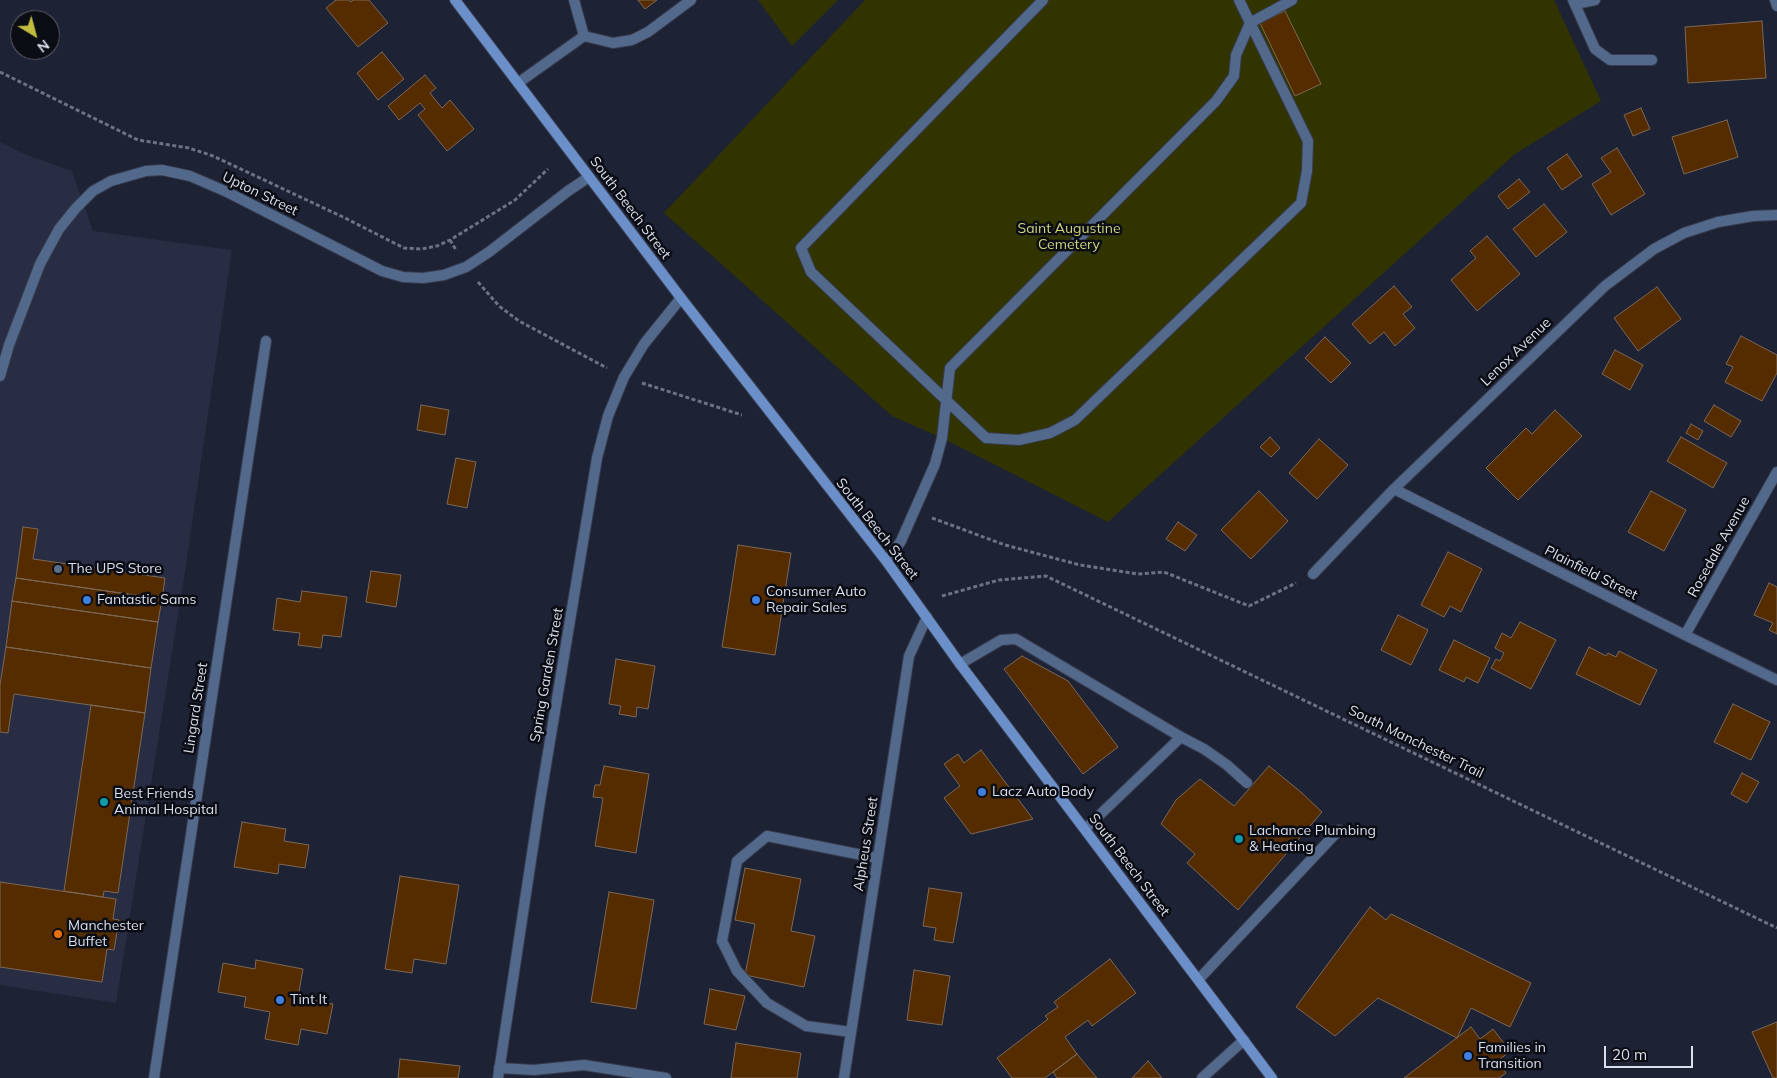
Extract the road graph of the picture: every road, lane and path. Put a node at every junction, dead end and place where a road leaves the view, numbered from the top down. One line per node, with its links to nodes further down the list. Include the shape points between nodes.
1 (455, 0): 15 (street, South Beech Street)
2 (574, 0): 12 (street)
3 (691, 0): 12 (street, via 632,40 613,43)
4 (1043, 0): 25 (street, via 801,248 812,272)
5 (1238, 0): 11 (street)
6 (1292, 0): 11 (street)
7 (1595, 0): 9 (street)
8 (1775, 0): 10 (street)
9 (1574, 2): 13 (street, via 1595,49 1610,60)
10 (1777, 6)
11 (1250, 23): 25 (street, via 1236,55 1234,76 1216,101 950,368); 25 (street, via 1308,142 1301,203 1074,420 1050,433 1019,440 986,438)
12 (584, 36): 15 (street)
13 (1652, 60)
14 (0, 72): 19 (path, via 138,140 189,148 212,156 404,248 422,249)
15 (518, 83): 17 (street, South Beech Street)
16 (548, 168): 19 (path, via 515,200)
17 (589, 177): 20 (street, Upton Street); 21 (street, South Beech Street)
18 (1777, 215): 28 (street, Lenox Avenue, via 1718,222 1684,233 1654,249 1605,286)
19 (450, 240): 20 (path)
20 (466, 267): 23 (street, Upton Street, via 423,278 382,271 190,176 162,170 146,171 111,181 93,191 59,230 40,264); 24 (path, via 499,306 519,321)
21 (681, 298): 24 (street, Spring Garden Street, via 644,344); 30 (street, South Beech Street)
22 (266, 341): 47 (street, Lingard Street)
23 (0, 376)
24 (624, 377): 26 (path); 46 (street, Spring Garden Street, via 608,416 597,458)
25 (946, 401): 29 (street, via 935,464)
26 (742, 415)
27 (1777, 472): 34 (street, Rosedale Avenue)
28 (1394, 489): 31 (street, Lenox Avenue); 34 (street, Plainfield Street)
29 (915, 512): 30 (street); 31 (path, via 1005,545 1080,565 1138,574 1164,572 1249,606)
30 (887, 562): 33 (street, South Beech Street)
31 (1313, 574)
32 (942, 596): 42 (path, South Manchester Trail, via 999,580 1046,576)
33 (927, 617): 35 (street, South Beech Street); 41 (street, Alpheus Street, via 909,656)
34 (1685, 635): 36 (street, Plainfield Street)
35 (960, 664): 37 (street, via 1001,640 1016,639); 39 (street, South Beech Street)
36 (1777, 680)
37 (1181, 737): 38 (street, via 1204,749); 39 (street)
38 (1247, 783)
39 (1085, 829): 43 (street, South Beech Street)
40 (1339, 830): 43 (street)
41 (877, 858): 44 (street, Alpheus Street); 44 (street, via 767,836 737,861 722,941 737,971 767,1003 806,1026)
42 (1777, 928)
43 (1199, 980): 45 (street, South Beech Street)
44 (851, 1032): 49 (street, Alpheus Street)
45 (1244, 1040): 50 (street); 51 (street, South Beech Street)
46 (498, 1073): 48 (street, via 584,1065)
47 (154, 1078)
48 (666, 1078)
49 (844, 1078)
50 (1202, 1078)
51 (1272, 1078)

